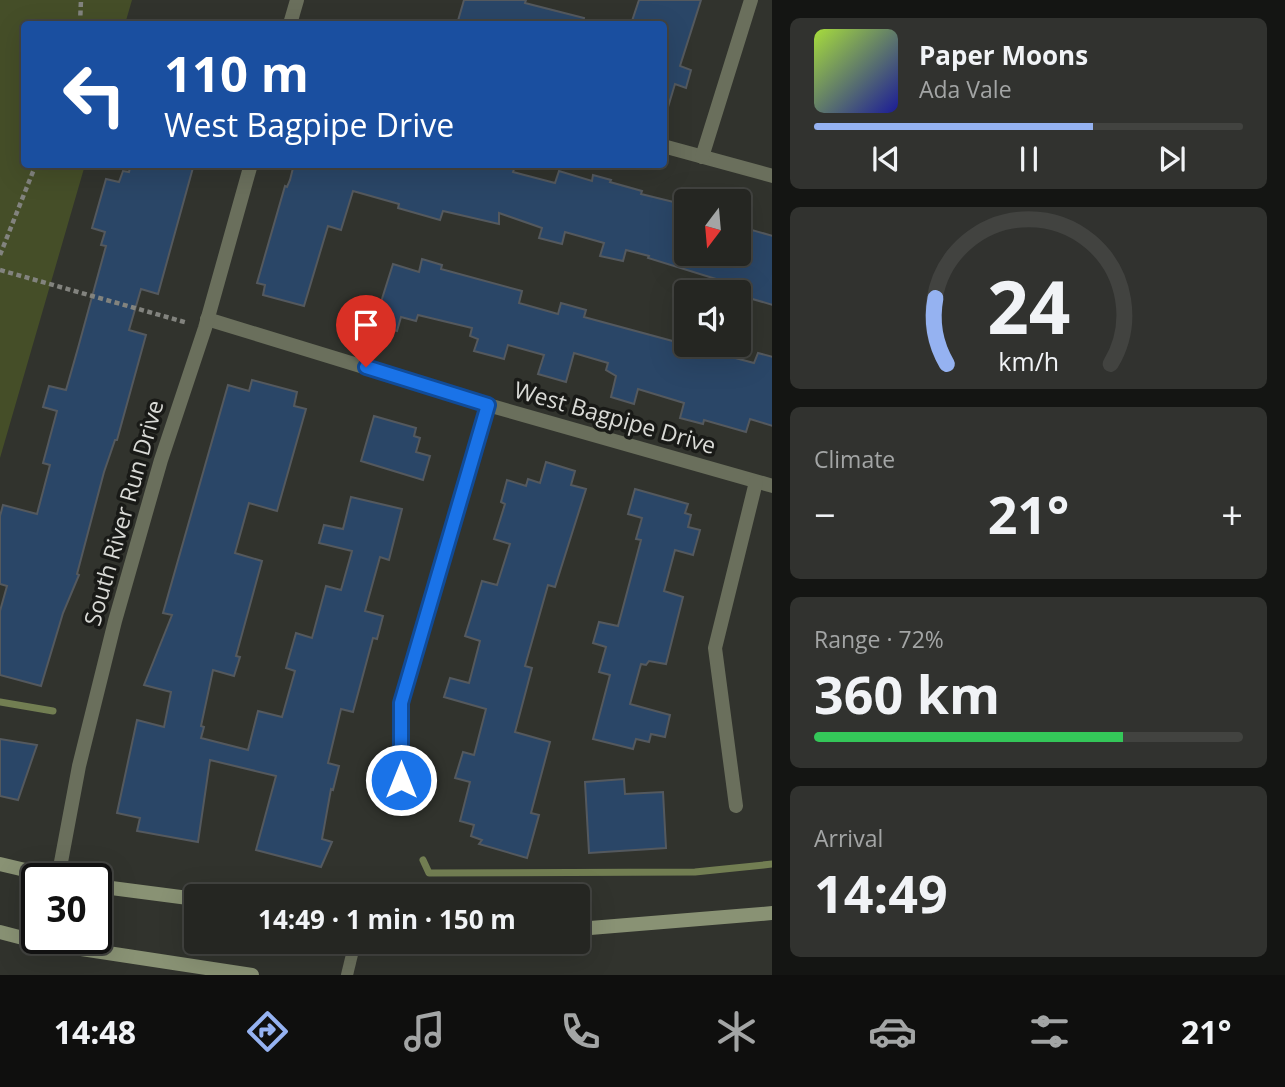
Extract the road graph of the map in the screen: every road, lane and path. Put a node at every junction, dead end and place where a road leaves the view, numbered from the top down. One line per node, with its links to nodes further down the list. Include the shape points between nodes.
1 (81, 0): 4 (path)
2 (297, 0): 5 (street)
3 (751, 0): 7 (street)
4 (80, 21)
5 (291, 21)
6 (667, 147): 7 (street)
7 (702, 157): 10 (street)
8 (34, 168): 11 (path)
9 (250, 168): 13 (street, South River Run Drive)
10 (772, 176)
11 (0, 255)
12 (0, 270): 13 (path)
13 (206, 323): 14 (street, West Bagpipe Drive); 19 (street, South River Run Drive, via 115,621)
14 (488, 405): 15 (street, West Bagpipe Drive); 17 (street, via 401,703)
15 (756, 482): 16 (street, West Bagpipe Drive); 18 (street, via 715,648)
16 (772, 486)
17 (401, 806)
18 (736, 806)
19 (61, 863)
20 (0, 864): 21 (main road)
21 (21, 869)
22 (112, 888): 23 (main road)
23 (184, 897)
24 (772, 913): 25 (main road)
25 (590, 928)
26 (0, 932): 28 (main road, via 42,943)
27 (352, 954): 29 (lane)
28 (252, 975)
29 (347, 975)

